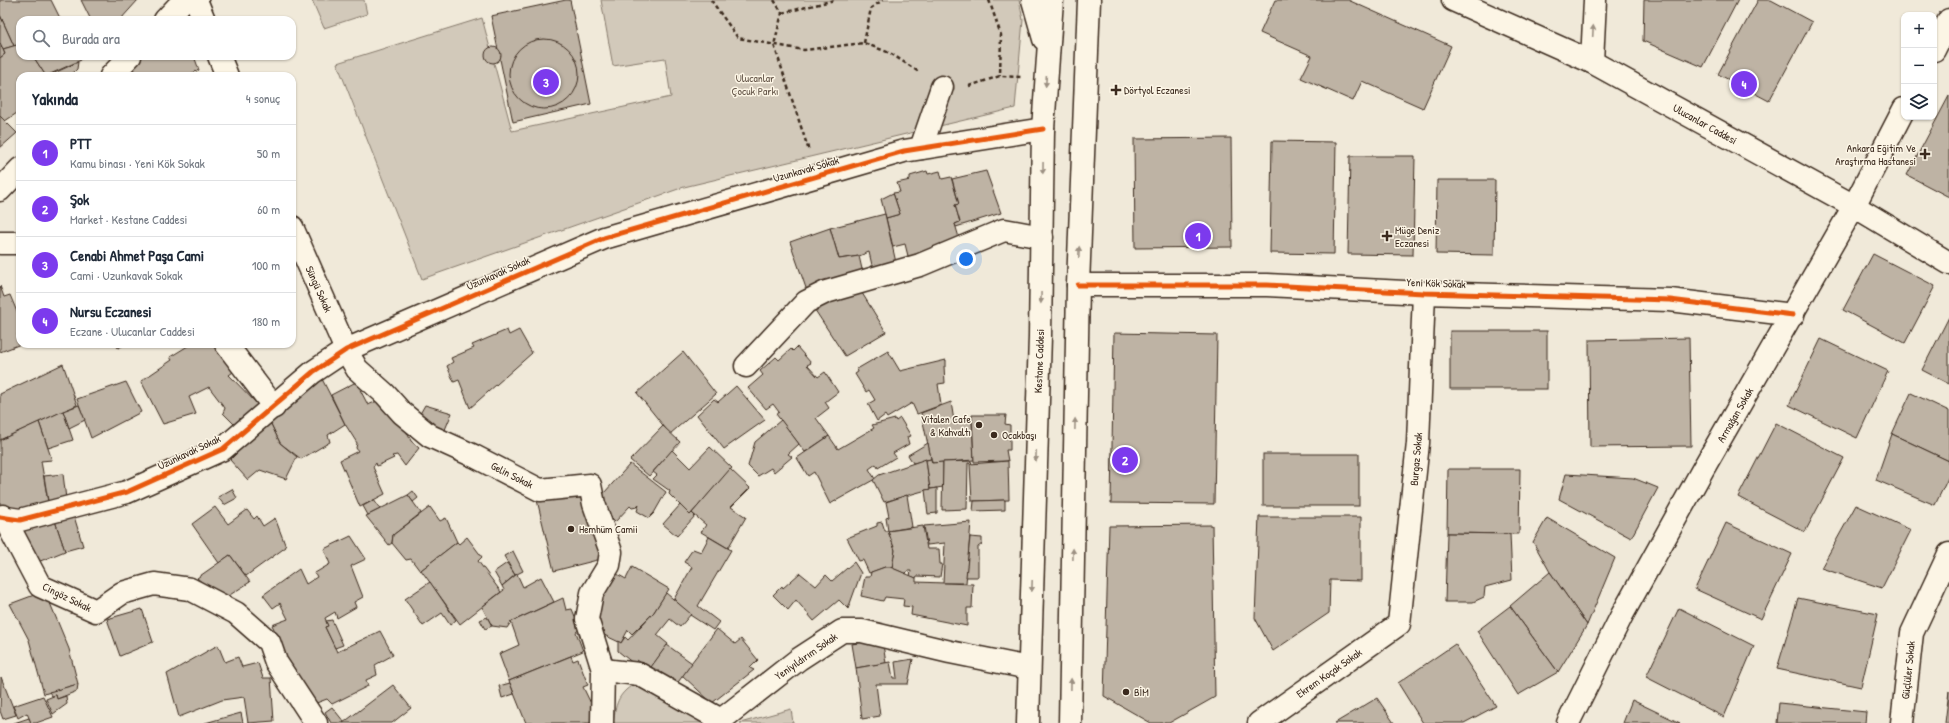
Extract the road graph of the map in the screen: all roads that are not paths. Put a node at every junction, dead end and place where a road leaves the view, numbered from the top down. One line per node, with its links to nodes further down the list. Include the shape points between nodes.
1 (184, 0): 8 (street)
2 (196, 0): 9 (street)
3 (1033, 0): 12 (street)
4 (1052, 0): 12 (street, Kestane Caddesi)
5 (1089, 0): 30 (street, one-way to 5)
6 (1453, 0): 15 (street, Ulucanlar Caddesi)
7 (1595, 0): 15 (street, one-way to 7)
8 (169, 16)
9 (202, 16)
10 (1949, 20): 11 (street)
11 (1935, 48)
12 (1048, 54): 20 (street, Kestane Caddesi, one-way to 20)
13 (126, 60): 16 (street)
14 (221, 60): 17 (street)
15 (1592, 62): 24 (street, Ulucanlar Caddesi)
16 (115, 72)
17 (225, 72)
18 (942, 87): 21 (street)
19 (1901, 115): 24 (street, Armağan Sokak)
20 (1043, 129): 21 (street, Uzunkavak Sokak); 26 (street, Kestane Caddesi, one-way to 26)
21 (921, 148): 34 (street, Uzunkavak Sokak, via 604,238)
22 (16, 173): 23 (street)
23 (0, 190)
24 (1854, 206): 29 (street, Ulucanlar Caddesi); 32 (street, Armağan Sokak)
25 (296, 236): 34 (street, Süngü Sokak)
26 (1042, 237): 35 (street, via 1004,230 920,265 826,292 806,302); 40 (street, Kestane Caddesi, one-way to 40)
27 (0, 243): 28 (street)
28 (16, 243)
29 (1949, 263)
30 (1078, 285): 31 (street, Yeni Kök Sokak, via 1267,285); 45 (street, one-way to 30)
31 (1424, 293): 32 (street, Yeni Kök Sokak, via 1670,300); 39 (street, Burgaz Sokak, via 1418,443)
32 (1793, 315): 47 (street, Armağan Sokak, via 1626,608)
33 (229, 348): 36 (street)
34 (346, 350): 36 (street, Uzunkavak Sokak, via 313,372); 41 (street, Gelin Sokak, via 357,369 430,436 540,490 590,485 611,552 609,565 592,593 586,619)
35 (746, 366)
36 (274, 407): 37 (street, Uzunkavak Sokak, via 223,450 127,492 20,520)
37 (1, 517): 42 (street, Cingöz Sokak, via 40,586 96,610 122,593 154,584 190,589 236,613 269,642 276,662)
38 (1949, 554): 48 (street, Güçlüler Sokak, via 1912,633)
39 (1400, 624): 46 (street, Ekrem Koçak Sokak)
40 (1029, 668): 41 (street, Yeniyıldırım Sokak, via 862,631 842,631 799,659 721,720 639,674); 44 (street, Kestane Caddesi)
41 (603, 670): 43 (street, Gelin Sokak)
42 (316, 723)
43 (602, 723)
44 (1028, 723)
45 (1070, 723)
46 (1259, 723)
47 (1568, 723)
48 (1902, 723)

